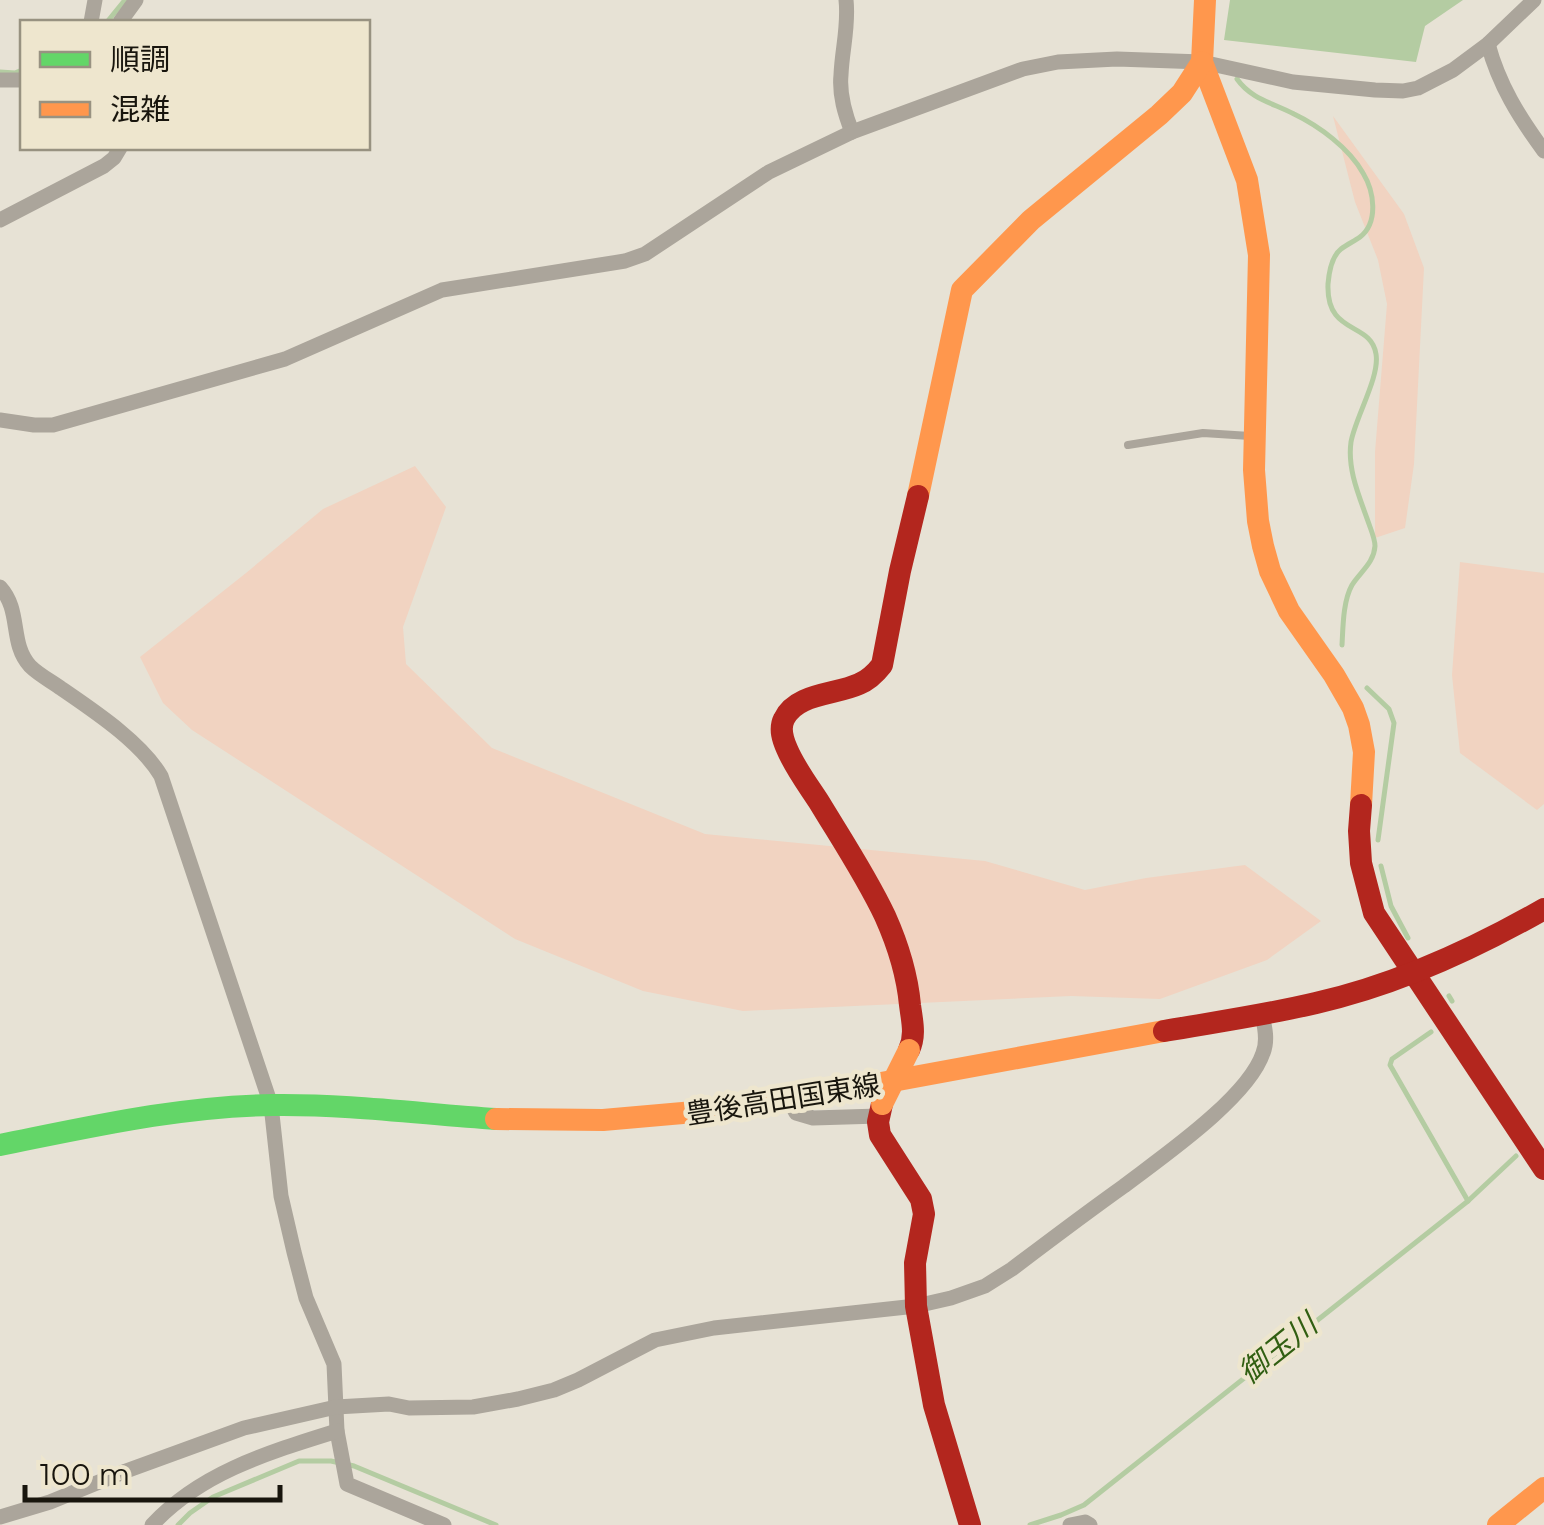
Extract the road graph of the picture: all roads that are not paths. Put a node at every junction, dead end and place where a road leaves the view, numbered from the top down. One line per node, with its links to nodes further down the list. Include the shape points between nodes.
1 (846, 0): 6 (street, via 840,78)
2 (1205, 0): 5 (street)
3 (1534, 0): 4 (street)
4 (1488, 44): 5 (street, via 1452,70 1403,91 1292,82); 8 (street, via 1518,116)
5 (1202, 62): 6 (street, via 1058,62 991,79); 11 (street, via 1247,180 1257,228); 19 (street, bridge, via 1182,93 1032,220 962,290 882,665 868,681 802,702 782,720 788,752 856,864 904,968 914,1039)
6 (852, 132): 10 (street, via 760,177 644,254 442,290 285,359 53,426)
7 (119, 150): 9 (street, via 104,166)
8 (1544, 151)
9 (0, 220)
10 (0, 420)
11 (1254, 437): 12 (lane, via 1203,434); 15 (street, via 1255,492 1271,571 1358,721 1366,892)
12 (1128, 445)
13 (0, 587): 18 (street, via 32,669 143,750 161,776)
14 (1544, 909): 15 (street, 豊後高田国東線)
15 (1414, 973): 16 (street, 豊後高田国東線); 21 (street)
16 (1262, 1015): 17 (street, 豊後高田国東線); 22 (street, via 1263,1055 1202,1125 1012,1269 984,1286)
17 (789, 1100): 18 (street, 豊後高田国東線, via 694,1114 553,1121); 19 (street, via 796,1113 813,1118)
18 (271, 1106): 20 (street, 豊後高田国東線, via 138,1118); 23 (street, via 281,1196 306,1298 334,1364)
19 (880, 1110): 22 (street, via 883,1142 924,1214 914,1263)
20 (0, 1145)
21 (1544, 1169)
22 (916, 1306): 23 (street, via 655,1340 554,1390 473,1408); 29 (street, via 934,1405)
23 (336, 1408): 24 (street); 26 (street, via 244,1428)
24 (337, 1431): 27 (street, via 347,1484); 28 (street, via 245,1462)
25 (1544, 1488): 32 (street)
26 (0, 1517)
27 (438, 1524)
28 (152, 1525)
29 (970, 1525)
30 (1070, 1525): 31 (street)
31 (1090, 1525)
32 (1498, 1525)

